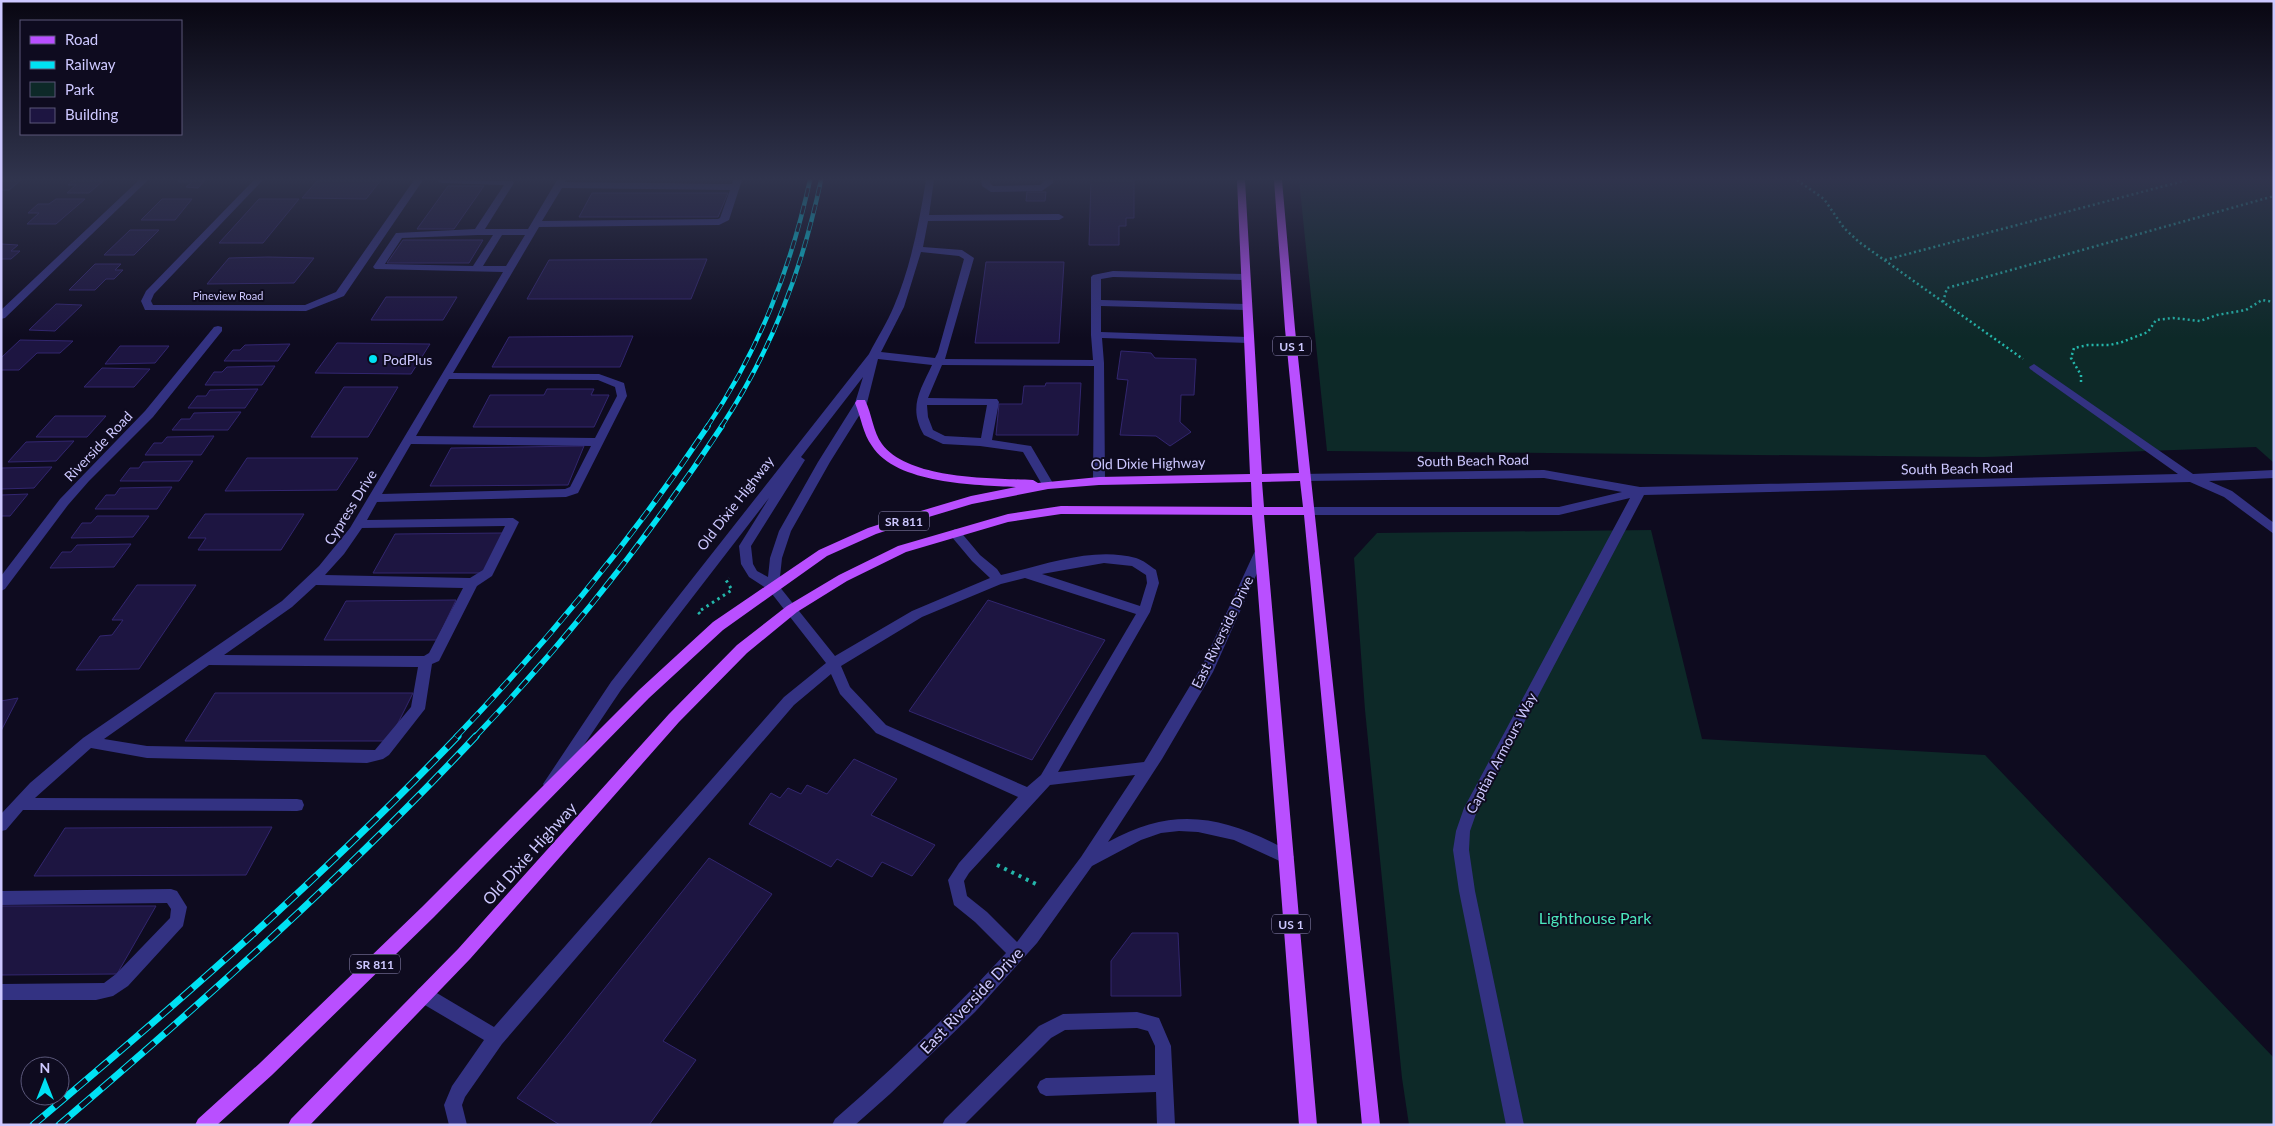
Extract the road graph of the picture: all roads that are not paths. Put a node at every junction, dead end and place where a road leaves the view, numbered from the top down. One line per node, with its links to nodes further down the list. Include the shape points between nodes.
1 (499, 232): 11 (street)
2 (89, 233): 16 (street)
3 (209, 233): 4 (street, Pineview Road, via 150,294 146,301 149,308 306,308 340,294)
4 (383, 233)
5 (464, 233): 11 (street, via 399,235 378,267)
6 (531, 233): 12 (street, Cypress Drive)
7 (921, 233): 10 (street, Old Dixie Highway)
8 (1243, 233): 13 (main road, US 1)
9 (1282, 233): 32 (main road, US 1)
10 (917, 249): 20 (street, Old Dixie Highway, via 898,308); 21 (street, via 962,253 969,258 944,352)
11 (476, 268): 12 (street)
12 (510, 269): 24 (street, Cypress Drive)
13 (1245, 277): 14 (street, via 1102,274 1096,276); 15 (main road, US 1)
14 (1095, 303): 15 (street); 18 (street)
15 (1246, 307): 19 (main road, US 1)
16 (1, 316)
17 (218, 329): 49 (street, Riverside Road, via 149,414 64,502)
18 (1096, 335): 19 (street); 22 (street)
19 (1248, 340): 33 (main road, US 1)
20 (874, 355): 21 (street); 26 (street, Old Dixie Highway); 27 (street, Old Dixie Highway)
21 (938, 362): 22 (street); 25 (street)
22 (1099, 362): 35 (street)
23 (2034, 367): 34 (street)
24 (446, 376): 28 (street, Cypress Drive); 29 (street, via 599,377 611,380 620,386 622,396)
25 (922, 401): 30 (street, via 922,417 928,432 943,440); 30 (street, via 993,402)
26 (861, 403): 36 (main road, via 876,446 905,466 935,476); 50 (street, Old Dixie Highway, via 785,532 776,558)
27 (813, 431): 50 (street, via 802,456 745,546 747,564 753,574); 60 (street, Old Dixie Highway, via 616,686)
28 (409, 440): 29 (street); 38 (street, Cypress Drive)
29 (598, 442): 38 (street, via 574,490 566,493)
30 (986, 443): 36 (street, via 1027,449)
31 (2274, 474): 34 (street, South Beach Road)
32 (1305, 477): 33 (main road, Old Dixie Highway / SR 811); 37 (street, South Beach Road, via 1544,474); 40 (main road, US 1)
33 (1256, 478): 35 (main road, Old Dixie Highway / SR 811); 39 (main road, US 1)
34 (2191, 478): 37 (street, South Beach Road); 42 (street, via 2228,494)
35 (1100, 481): 36 (main road, Old Dixie Highway / SR 811)
36 (1048, 485): 50 (main road, Old Dixie Highway / SR 811, via 971,500 872,531 823,553)
37 (1640, 491): 40 (street, South Beach Road, via 1559,511); 81 (street, Captian Armours Way, via 1468,813 1463,831 1461,850 1467,891)
38 (374, 498): 41 (street, Cypress Drive)
39 (1257, 510): 40 (main road, Old Dixie Highway / SR 811); 43 (main road, Old Dixie Highway / SR 811, via 1061,510 1008,518); 44 (main road, US 1)
40 (1309, 511): 80 (main road, US 1)
41 (359, 524): 46 (street, Cypress Drive, via 338,555); 48 (street, via 513,522 488,573)
42 (2274, 530)
43 (955, 533): 47 (street); 51 (main road, Old Dixie Highway / SR 811, via 902,549 843,578)
44 (1260, 554): 57 (street, East Riverside Drive, via 1208,668); 64 (main road, US 1)
45 (1026, 574): 47 (street); 52 (street); 52 (street, via 1104,558 1135,562 1152,573 1153,583)
46 (315, 580): 48 (street); 53 (street, Cypress Drive, via 287,604)
47 (998, 580): 55 (street, via 917,614)
48 (472, 583): 54 (street, via 434,657)
49 (1, 586)
50 (773, 587): 51 (street); 60 (main road, Old Dixie Highway / SR 811, via 718,626 644,694)
51 (792, 609): 55 (street); 69 (main road, Old Dixie Highway / SR 811, via 742,649 674,718)
52 (1144, 612): 58 (street)
53 (205, 660): 54 (street); 56 (street, Cypress Drive)
54 (426, 661): 56 (street, via 418,709 398,736 378,755 147,752)
55 (834, 664): 59 (street, via 845,690 881,729); 70 (street, via 789,701)
56 (88, 742): 61 (street, Cypress Drive)
57 (1148, 768): 58 (street); 65 (street, East Riverside Drive)
58 (1046, 779): 59 (street)
59 (1029, 795): 67 (street, via 956,880 960,900)
60 (541, 797): 73 (main road, Old Dixie Highway / SR 811, via 274,1063)
61 (19, 804): 62 (street); 63 (street, Cypress Drive)
62 (297, 805)
63 (1, 825)
64 (1286, 857): 65 (street, East Riverside Drive, via 1243,836 1202,826 1170,825 1143,832); 79 (main road, US 1)
65 (1086, 862): 67 (street, East Riverside Drive)
66 (1, 898): 68 (street, via 170,896 179,907 177,921 122,980 107,990)
67 (1017, 953): 76 (street, East Riverside Drive, via 969,1006)
68 (1, 992)
69 (424, 995): 70 (street); 74 (main road, Old Dixie Highway / SR 811)
70 (496, 1038): 75 (street, via 458,1092 453,1105)
71 (1164, 1084): 72 (street); 77 (street, via 1162,1046 1153,1024 1137,1020 1063,1022 1044,1032); 78 (street)
72 (1046, 1087)
73 (204, 1125)
74 (297, 1125)
75 (458, 1125)
76 (842, 1125)
77 (951, 1125)
78 (1166, 1125)
79 (1308, 1125)
80 (1371, 1125)
81 (1515, 1125)

